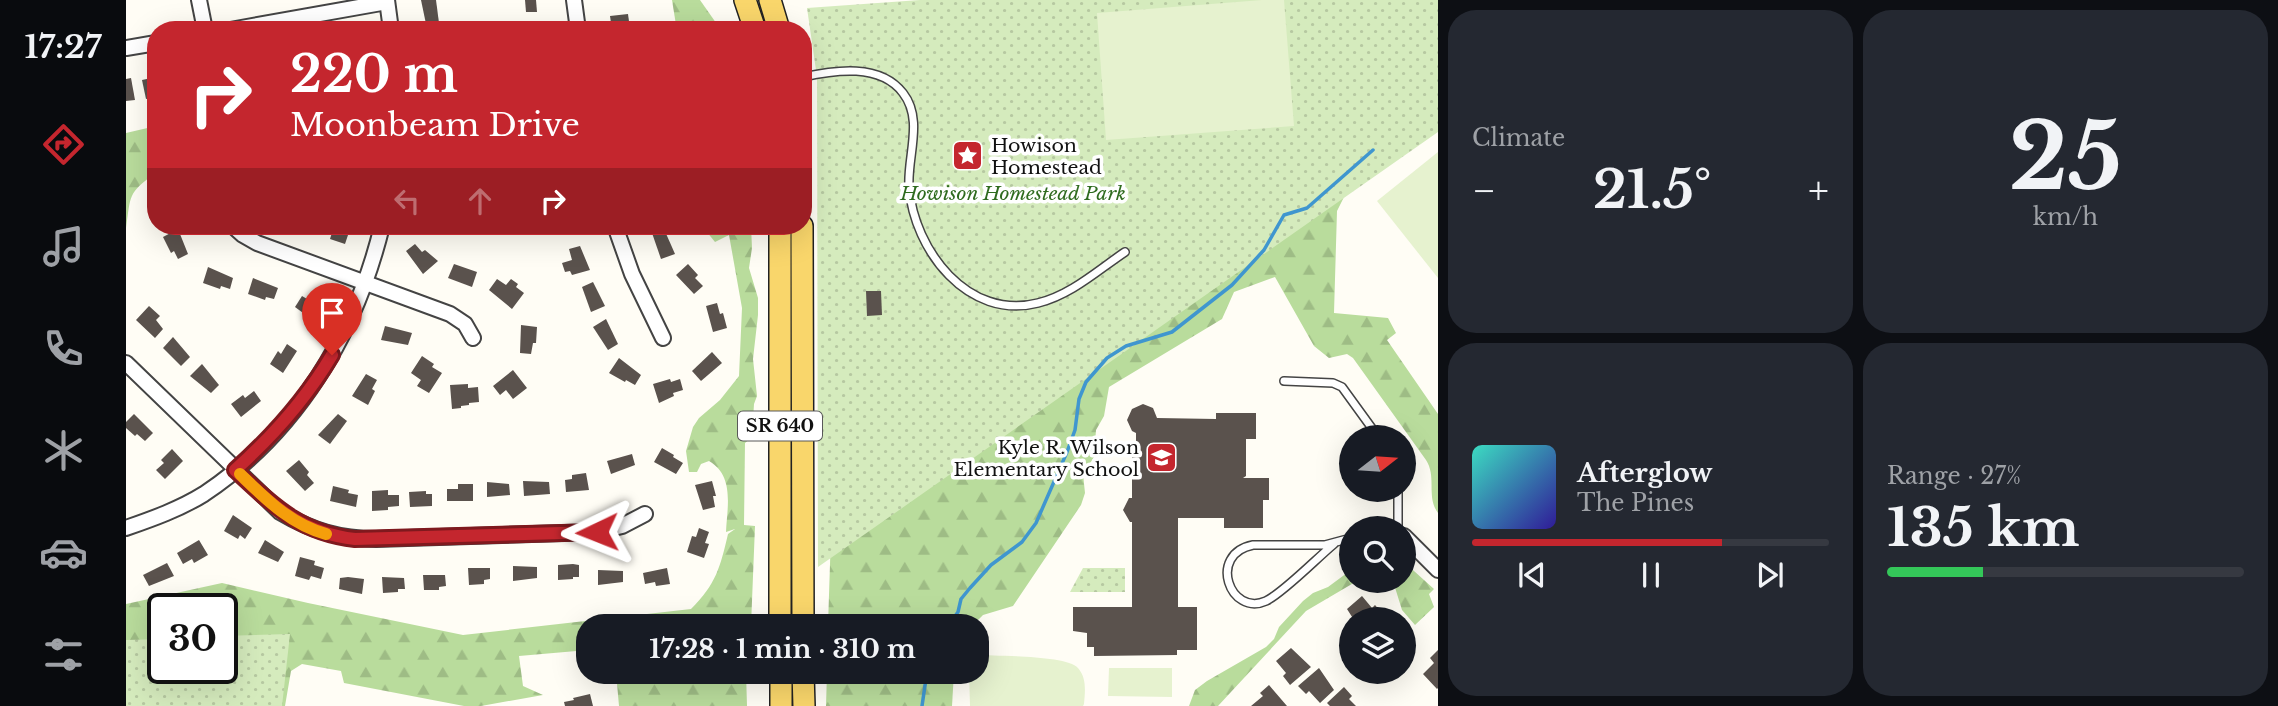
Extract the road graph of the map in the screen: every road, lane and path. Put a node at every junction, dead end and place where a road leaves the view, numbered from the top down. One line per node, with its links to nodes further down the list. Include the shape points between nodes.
1 (199, 0): 6 (street)
2 (574, 0): 9 (street)
3 (745, 0): 10 (main road)
4 (770, 0): 11 (main road)
5 (387, 1): 7 (street); 8 (street)
6 (203, 21)
7 (279, 21)
8 (390, 21)
9 (577, 21)
10 (752, 21)
11 (776, 21)
12 (147, 44): 13 (street)
13 (126, 48)
14 (812, 76): 20 (lane, via 862,71 901,90 914,131 908,174 915,220 940,266 975,295 1010,306 1041,303 1070,290)
15 (243, 235): 21 (street)
16 (380, 235): 21 (street)
17 (618, 235): 23 (street)
18 (780, 235): 34 (main road, SR 640)
19 (802, 235): 35 (main road, SR 640)
20 (1125, 251)
21 (367, 283): 22 (street, via 450,314 465,324); 27 (street, via 341,341 317,379 283,424)
22 (473, 338)
23 (663, 338)
24 (126, 363): 27 (street)
25 (1284, 381): 26 (lane, via 1342,387)
26 (1370, 425)
27 (235, 470): 28 (street, via 298,523 355,539 597,532); 29 (street, via 202,495)
28 (645, 514)
29 (126, 528)
30 (1339, 542): 31 (lane)
31 (1334, 544): 31 (lane, via 1243,547 1228,563 1230,587 1245,601 1266,600)
32 (1416, 548): 33 (street)
33 (1438, 570)
34 (780, 614)
35 (803, 614)
36 (781, 684): 38 (main road)
37 (803, 684): 39 (main road)
38 (781, 706)
39 (804, 706)

